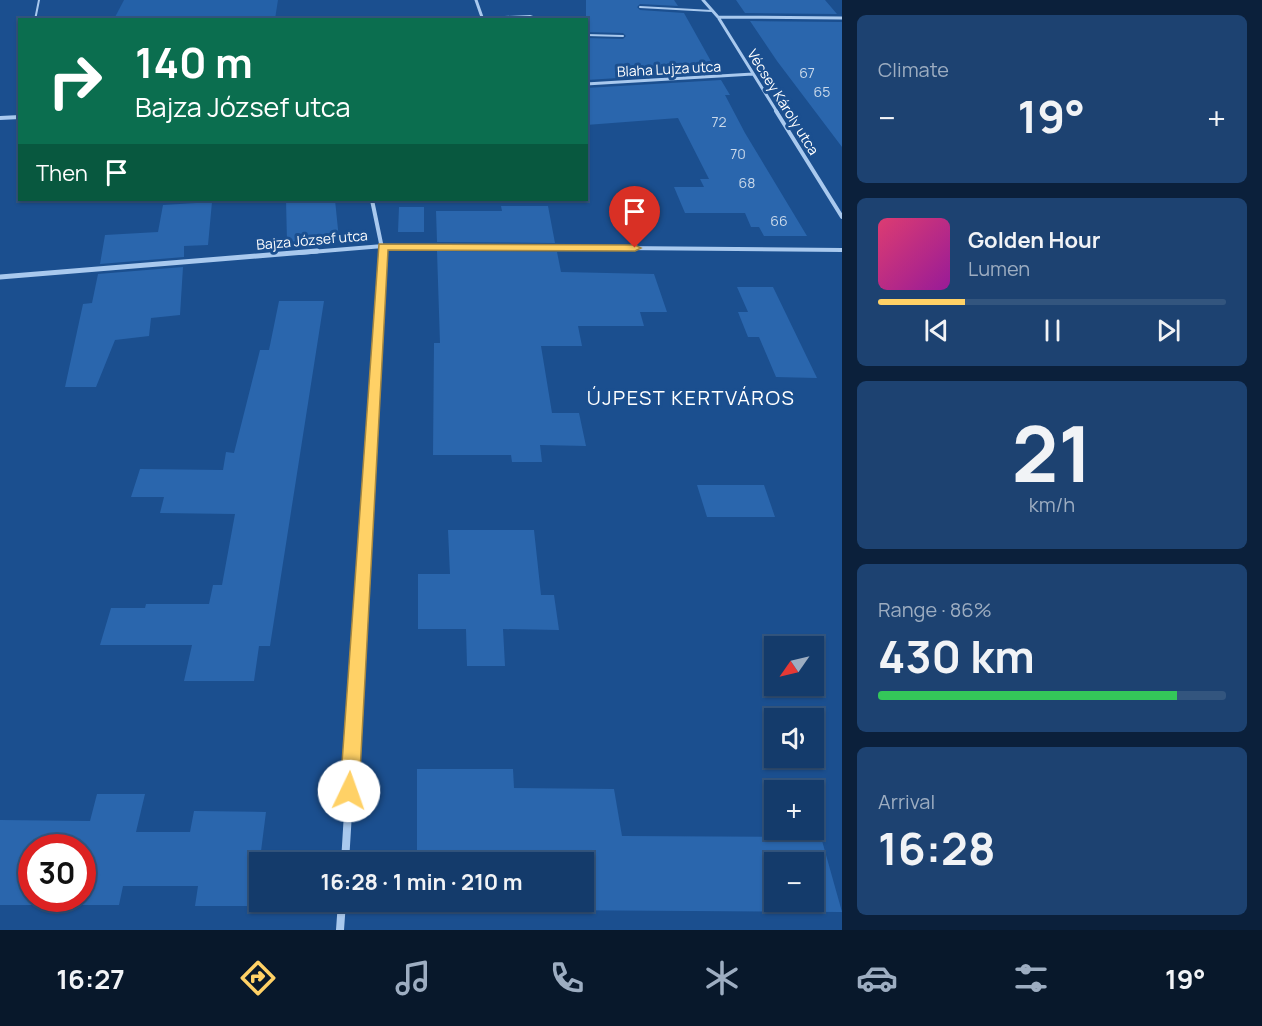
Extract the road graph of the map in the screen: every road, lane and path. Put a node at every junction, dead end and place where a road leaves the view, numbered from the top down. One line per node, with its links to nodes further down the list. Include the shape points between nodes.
1 (39, 0): 7 (lane)
2 (476, 0): 8 (street)
3 (703, 0): 5 (street, Vécsey Károly utca)
4 (640, 8): 5 (lane)
5 (712, 11): 6 (street, Vécsey Károly utca)
6 (718, 17): 11 (street); 14 (street, Vécsey Károly utca)
7 (35, 18)
8 (483, 18)
9 (499, 18): 10 (lane)
10 (536, 18)
11 (842, 18)
12 (588, 35): 13 (lane)
13 (623, 36)
14 (753, 74): 15 (street, Blaha Lujza utca); 19 (street, Vécsey Károly utca)
15 (588, 84)
16 (18, 117): 17 (street)
17 (0, 118)
18 (372, 201): 20 (street)
19 (842, 217)
20 (383, 246): 21 (street, Bajza József utca); 22 (street, Bajza József utca); 23 (street)
21 (842, 250)
22 (0, 278)
23 (346, 852)
24 (341, 912): 25 (street)
25 (340, 930)

